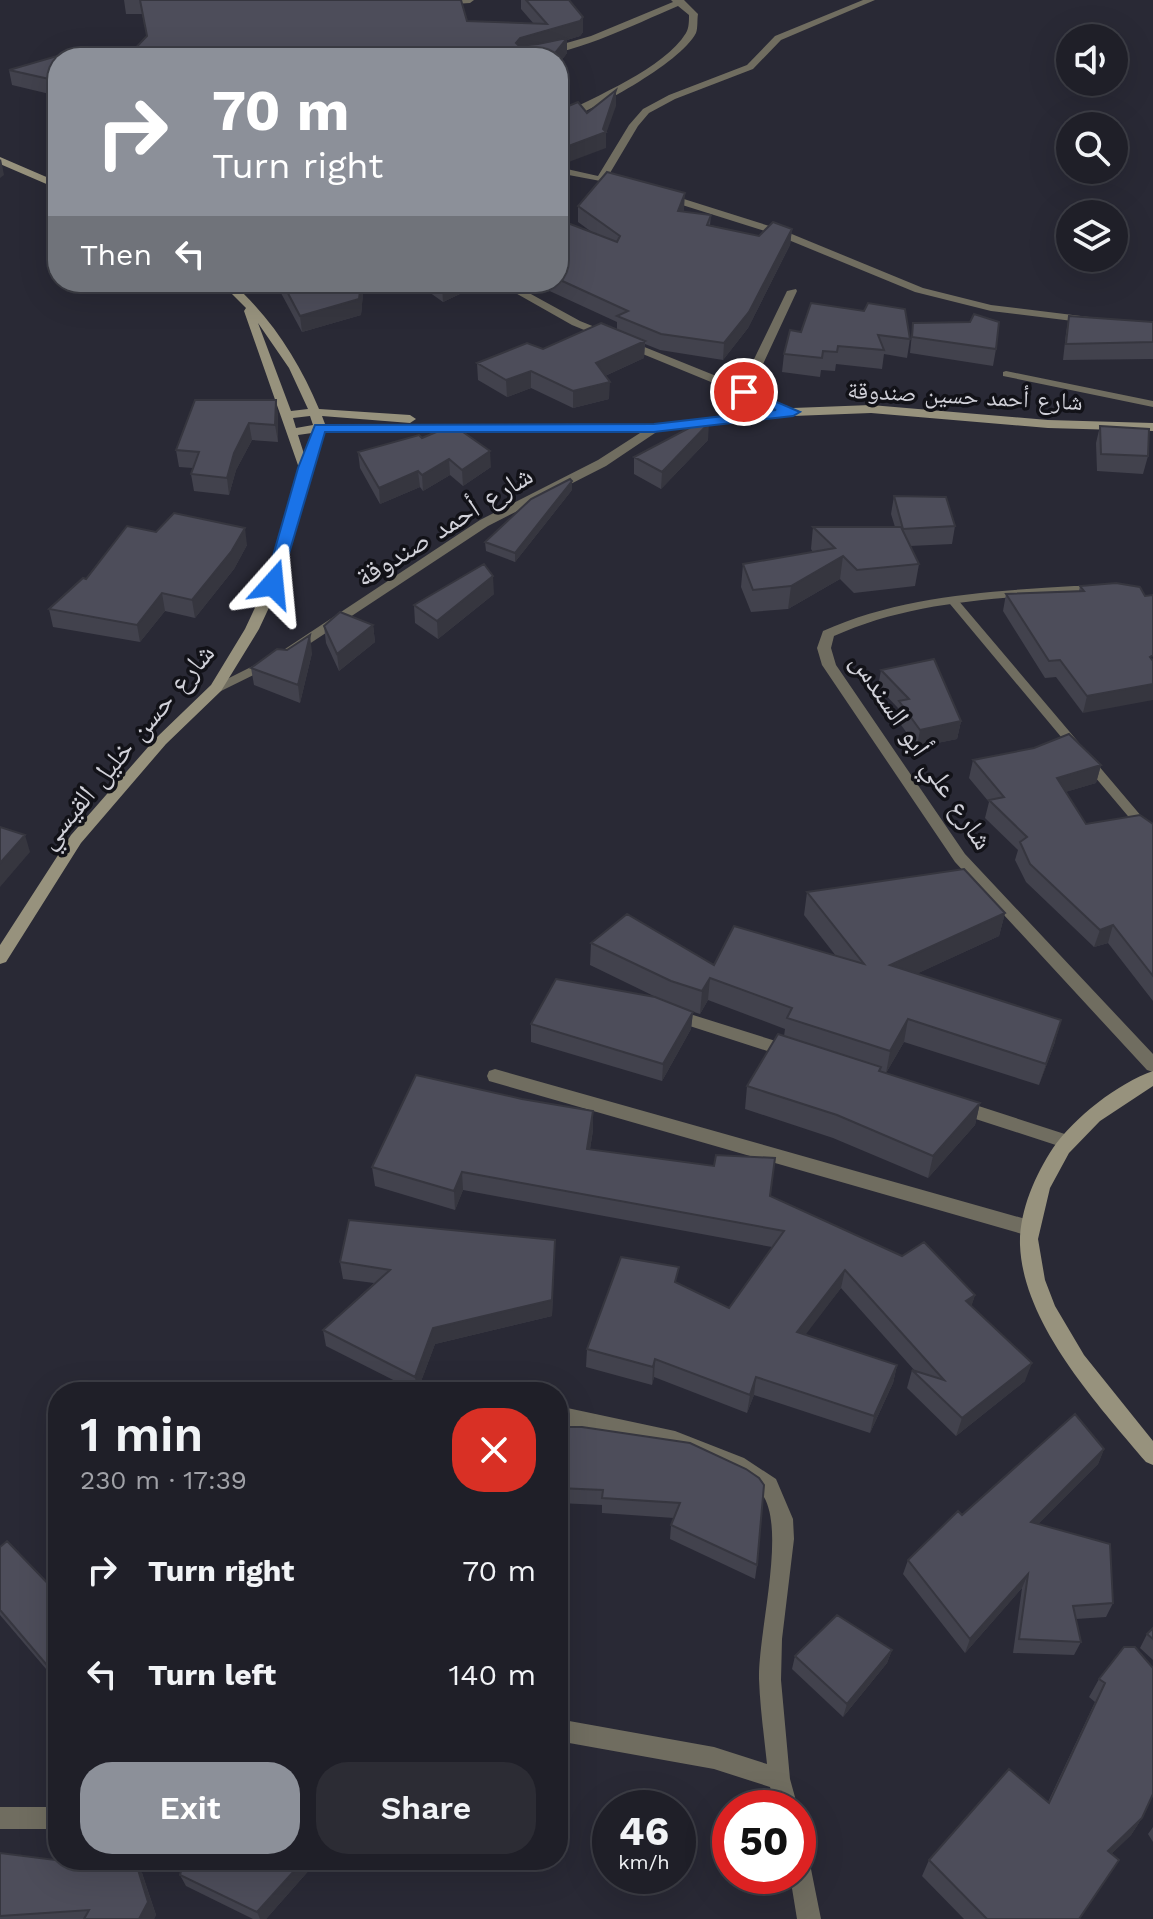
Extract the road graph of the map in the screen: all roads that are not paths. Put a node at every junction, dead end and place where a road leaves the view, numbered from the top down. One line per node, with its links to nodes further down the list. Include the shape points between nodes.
1 (470, 0): 4 (street)
2 (871, 0): 9 (street, via 778,38 750,67 646,111)
3 (678, 1): 5 (street); 6 (street, via 692,16 693,28 674,53)
4 (427, 2)
5 (559, 48)
6 (568, 115)
7 (0, 160): 10 (main road)
8 (568, 172): 9 (street)
9 (602, 178): 11 (street)
10 (48, 182)
11 (630, 187)
12 (645, 191): 17 (street, via 778,232 919,290 991,308)
13 (792, 291): 19 (street)
14 (238, 292): 16 (main road)
15 (519, 292): 19 (street, via 576,323)
16 (246, 298): 21 (main road, via 303,382); 23 (main road, via 263,363)
17 (1098, 321)
18 (1006, 374): 20 (lane)
19 (744, 392): 22 (street)
20 (1153, 404)
21 (315, 412): 23 (main road, شارع أحمد حسين صندوقة); 24 (main road, شارع أحمد حسين صندوقة, via 389,416); 26 (main road)
22 (793, 412): 25 (main road, شارع أحمد حسين صندوقة, via 901,411); 27 (main road, شارع أحمد حسين صندوقة)
23 (287, 415): 28 (main road)
24 (439, 426): 26 (main road, شارع أحمد حسين صندوقة); 27 (main road, شارع أحمد حسين صندوقة)
25 (1153, 427)
26 (320, 428): 28 (main road, شارع أحمد حسين صندوقة); 29 (main road, شارع حسن خليل القيسي)
27 (654, 428): 32 (street, شارع أحمد صندوقة, via 602,463 484,523 278,658)
28 (291, 432): 29 (main road)
29 (305, 468): 32 (main road, شارع حسن خليل القيسي, via 273,584)
30 (1121, 592): 31 (street, شارع علي أبو السندس, via 1081,590)
31 (954, 602): 33 (lane); 37 (street, شارع علي أبو السندس, via 843,624 824,640 829,665 960,858)
32 (216, 688): 34 (main road, شارع حسن خليل القيسي, via 161,741 76,839)
33 (1153, 838)
34 (0, 958)
35 (664, 1011): 36 (street)
36 (814, 1060)
37 (1153, 1065)
38 (495, 1076): 42 (street)
39 (1153, 1078): 41 (main road, via 1086,1122)
40 (948, 1103): 41 (street)
41 (1068, 1142): 42 (main road, via 1043,1182)
42 (1029, 1228): 44 (main road, via 1035,1273 1062,1335)
43 (568, 1417): 46 (street, via 675,1440 737,1464 769,1486 783,1519 784,1539 771,1639)
44 (1153, 1456)
45 (568, 1732): 46 (street, via 714,1758)
46 (779, 1779): 47 (street)
47 (782, 1790)
48 (0, 1818): 49 (street)
49 (48, 1818)
50 (804, 1894): 51 (street)
51 (809, 1919)

